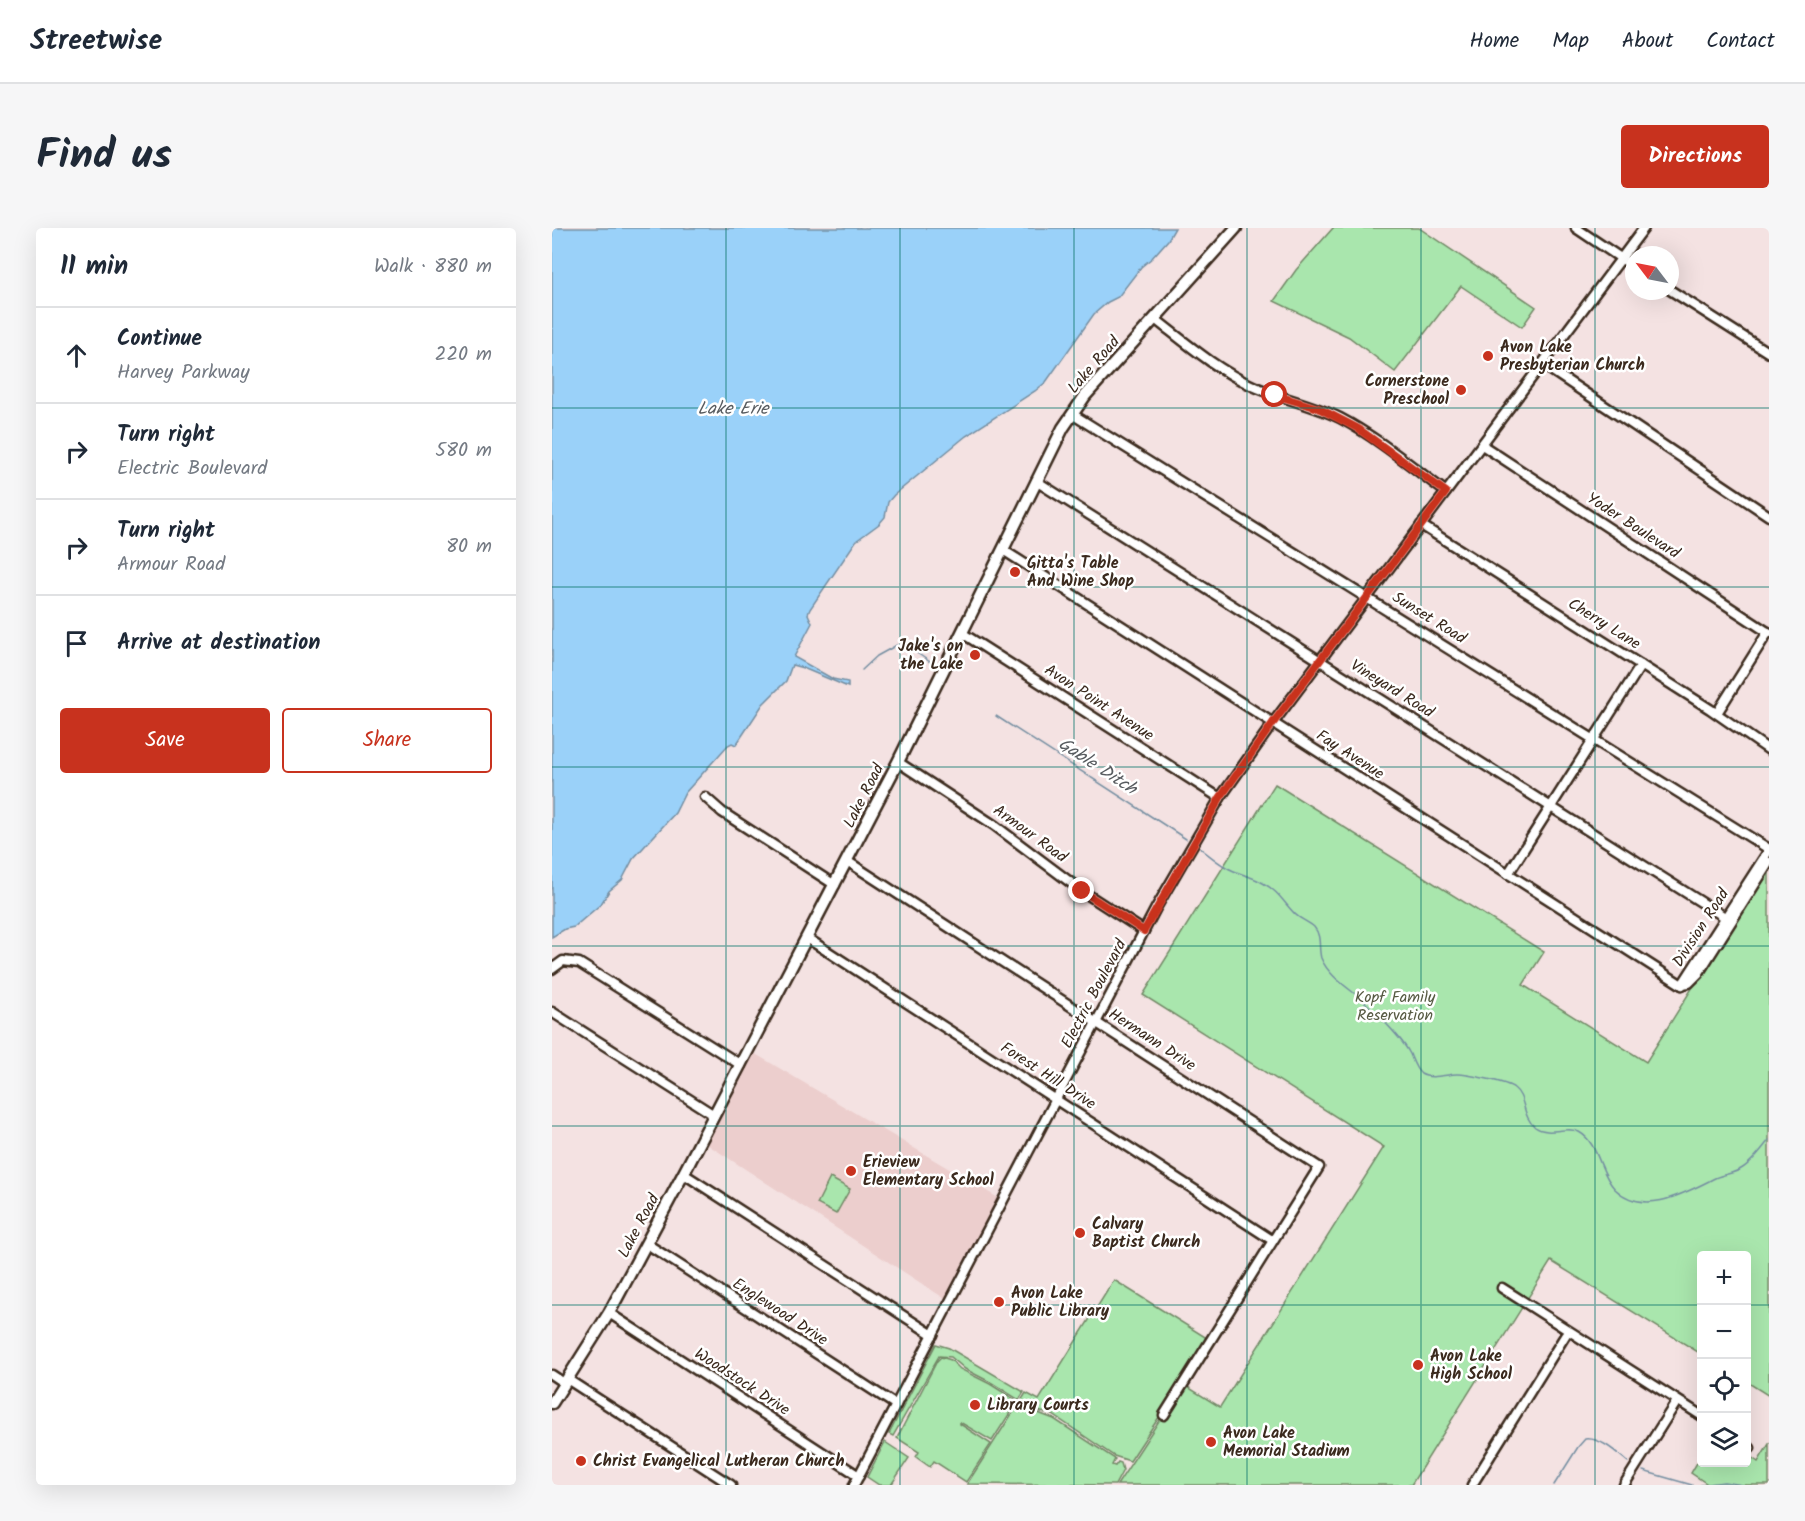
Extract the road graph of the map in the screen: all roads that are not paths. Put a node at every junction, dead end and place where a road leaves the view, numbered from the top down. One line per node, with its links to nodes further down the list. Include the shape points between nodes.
1 (1236, 228): 7 (main road, Lake Road)
2 (1576, 228): 4 (street)
3 (1644, 228): 4 (street, Electric Boulevard)
4 (1621, 258): 5 (street); 9 (street, Electric Boulevard)
5 (1625, 261)
6 (1679, 296): 8 (street)
7 (1155, 319): 10 (main road, Lake Road); 13 (street, via 1238,379 1318,408 1357,428)
8 (1769, 353)
9 (1542, 364): 11 (street, Electric Boulevard); 14 (street)
10 (1072, 414): 12 (main road, Lake Road); 17 (street, Sunset Road)
11 (1482, 445): 13 (street, Electric Boulevard); 18 (street, Yoder Boulevard)
12 (1036, 481): 16 (main road, Lake Road); 20 (street, Vineyard Road)
13 (1446, 492): 15 (street, Electric Boulevard)
14 (1769, 516)
15 (1421, 525): 17 (street, Electric Boulevard); 21 (street, Cherry Lane)
16 (1003, 550): 19 (main road, Lake Road); 23 (street, Fay Avenue)
17 (1367, 597): 20 (street, Electric Boulevard); 24 (street, Sunset Road)
18 (1768, 632): 22 (street)
19 (962, 633): 26 (main road, Lake Road); 28 (street, Avon Point Avenue)
20 (1320, 661): 23 (street, Electric Boulevard); 29 (street, Vineyard Road)
21 (1641, 665): 22 (street, Cherry Lane); 24 (street)
22 (1717, 713): 25 (street, Cherry Lane)
23 (1273, 723): 28 (street, Electric Boulevard); 33 (street, Fay Avenue)
24 (1594, 739): 29 (street); 30 (street, Sunset Road)
25 (1769, 750)
26 (898, 762): 31 (main road, Lake Road); 36 (street, Armour Road)
27 (705, 797): 34 (street)
28 (1220, 798): 36 (street, Electric Boulevard)
29 (1551, 807): 33 (street); 35 (street, Vineyard Road)
30 (1769, 849): 35 (street, Division Road)
31 (847, 861): 34 (main road, Lake Road); 41 (street, Hermann Drive)
32 (1769, 862): 35 (street, Division Road)
33 (1508, 874): 39 (street, Fay Avenue)
34 (835, 885): 37 (main road, Lake Road)
35 (1728, 919): 39 (street, Division Road, via 1698,974)
36 (1144, 931): 41 (street, Electric Boulevard)
37 (807, 938): 42 (main road, Lake Road); 43 (street, Forest Hill Drive)
38 (552, 969): 42 (street, via 563,962 579,963)
39 (1682, 985)
40 (552, 1012): 44 (street)
41 (1096, 1022): 43 (street, Electric Boulevard); 46 (street, Hermann Drive, via 1319,1167)
42 (741, 1065): 44 (main road, Lake Road)
43 (1056, 1100): 46 (street, Forest Hill Drive); 51 (street, Electric Boulevard)
44 (714, 1115): 45 (main road, Lake Road)
45 (684, 1174): 47 (main road, Lake Road); 51 (street)
46 (1272, 1240): 58 (street)
47 (647, 1244): 49 (main road, Lake Road); 56 (street, Englewood Drive)
48 (1502, 1288): 50 (street)
49 (609, 1313): 53 (main road, Lake Road); 59 (street, Woodstock Drive)
50 (1568, 1331): 54 (street); 62 (street)
51 (933, 1335): 56 (street, Electric Boulevard)
52 (552, 1375): 53 (street)
53 (566, 1381): 55 (main road, Lake Road); 60 (street)
54 (1677, 1401): 57 (street); 63 (street)
55 (552, 1402)
56 (896, 1405): 59 (street, Electric Boulevard)
57 (1697, 1414)
58 (1164, 1415)
59 (859, 1476): 61 (street, Electric Boulevard)
60 (731, 1485)
61 (854, 1485)
62 (1472, 1485)
63 (1624, 1485)

